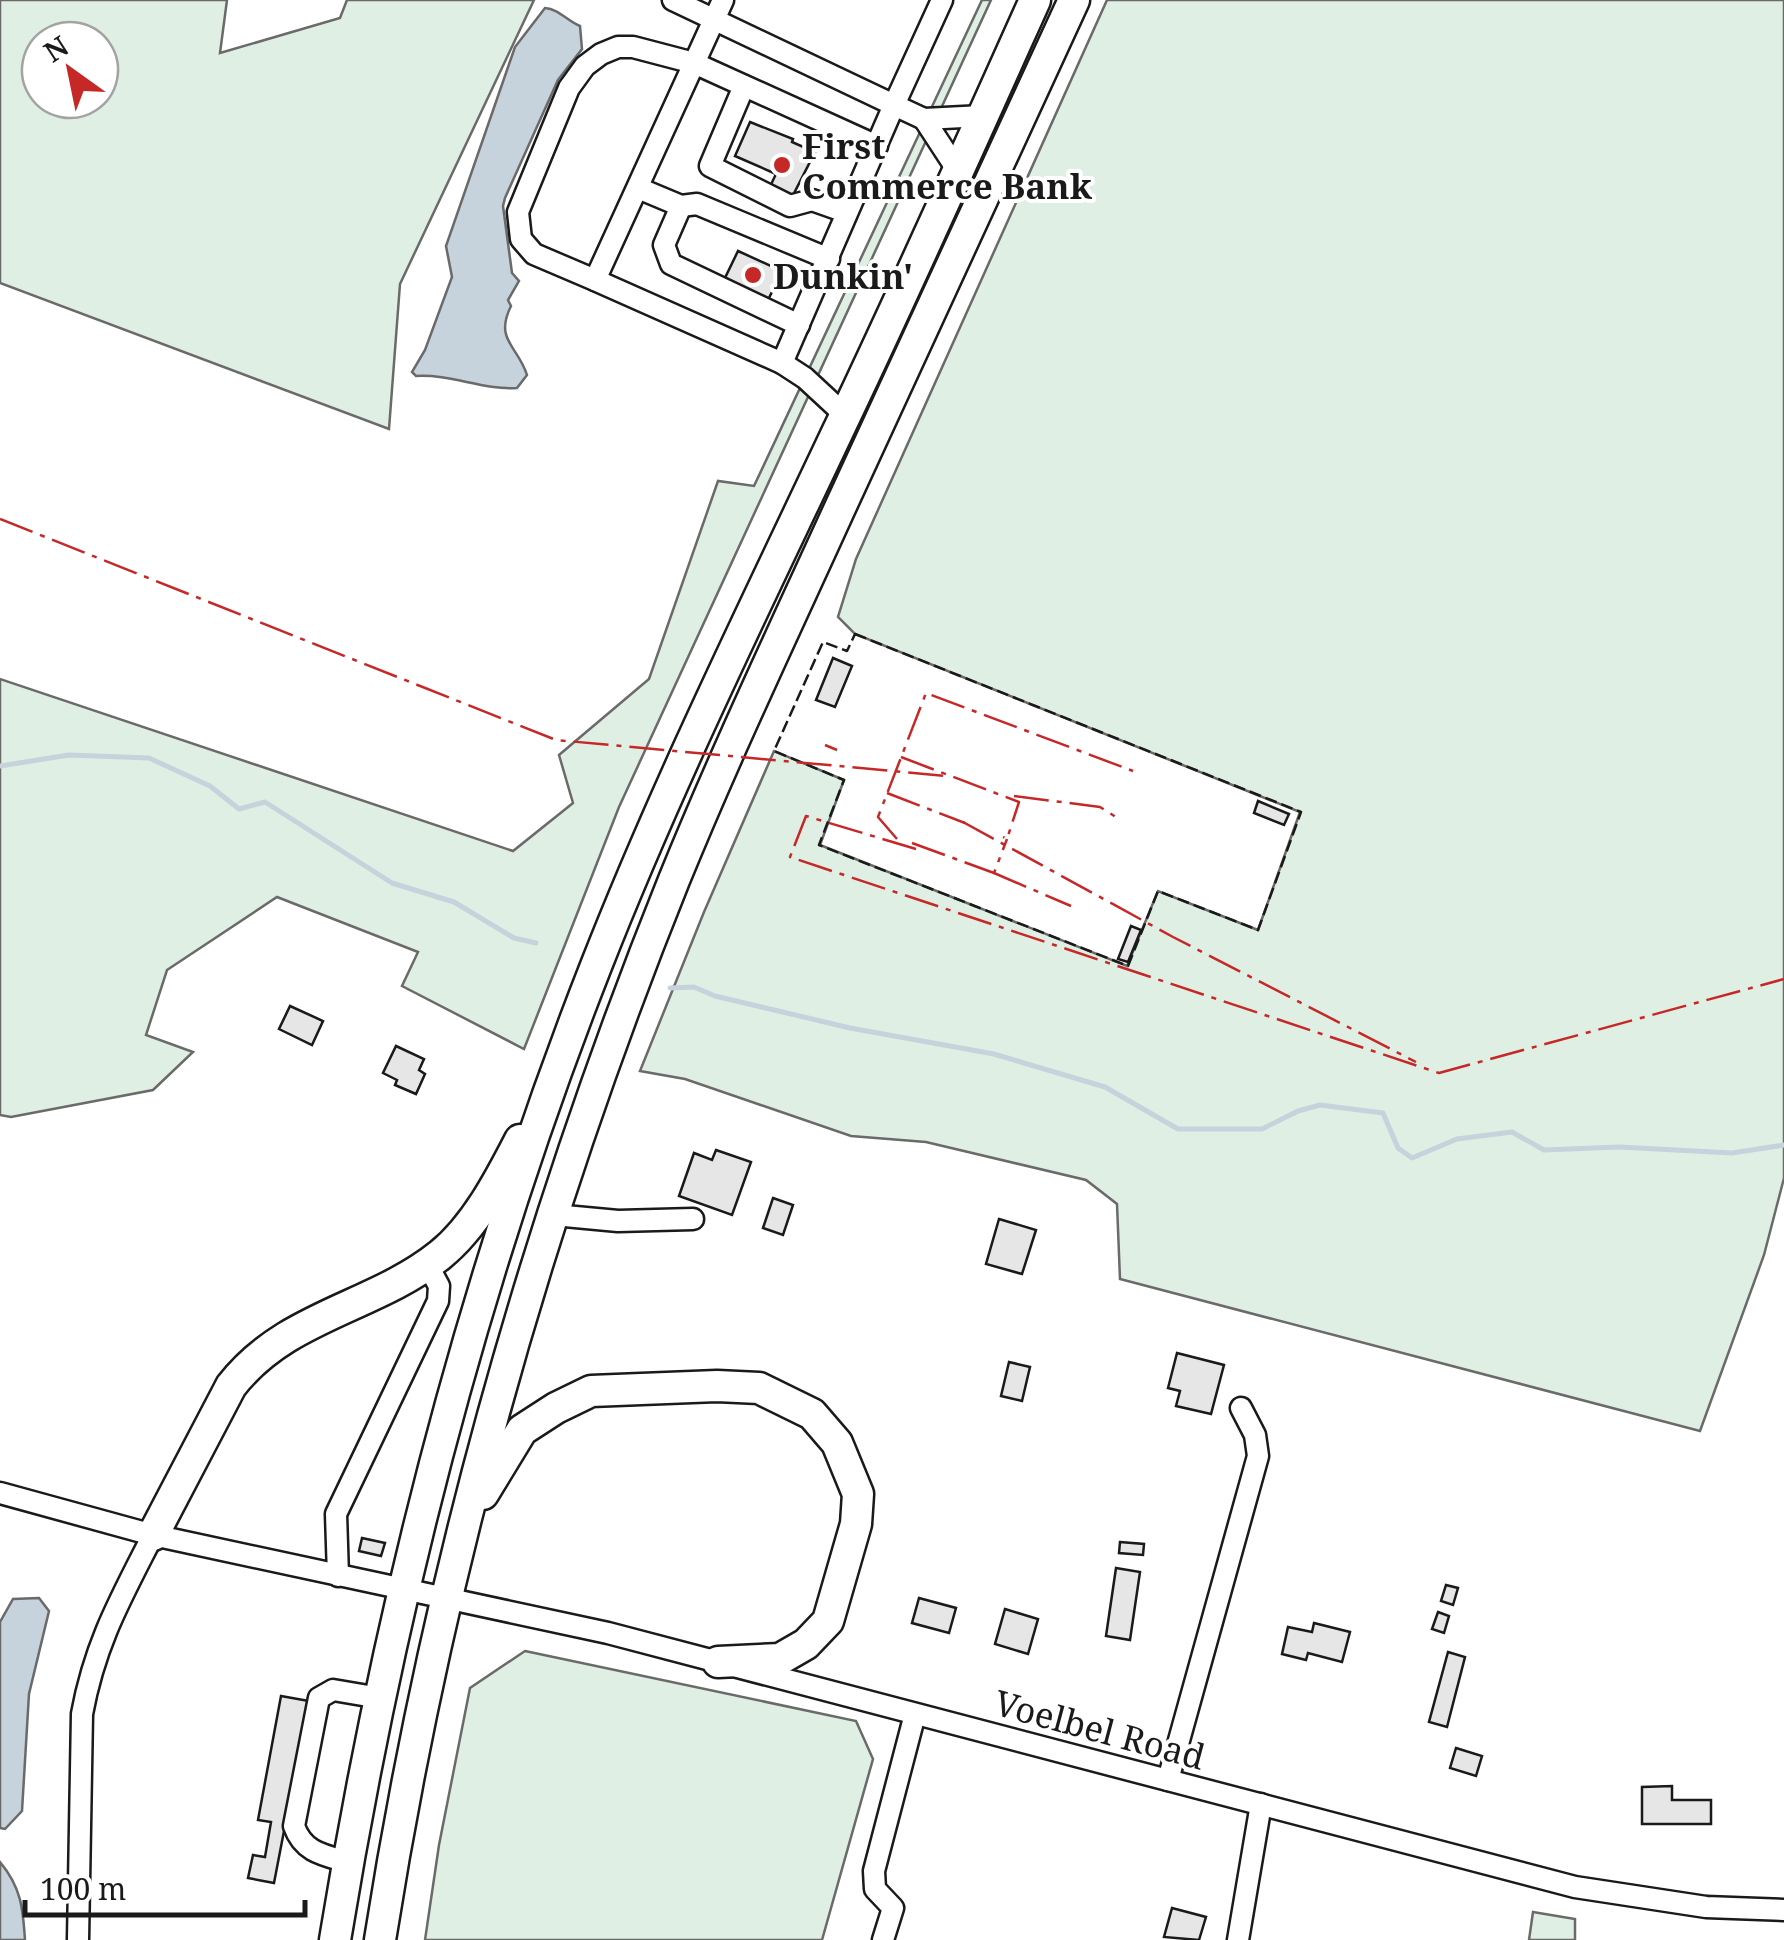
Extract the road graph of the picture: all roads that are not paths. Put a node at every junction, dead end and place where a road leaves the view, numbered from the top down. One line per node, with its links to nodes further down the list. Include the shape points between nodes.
1 (673, 0): 5 (street)
2 (942, 0): 8 (street)
3 (1036, 0): 9 (highway)
4 (1074, 0): 22 (highway, via 706,803)
5 (718, 10): 6 (street); 8 (street)
6 (694, 64): 7 (street); 13 (street); 17 (street, via 618,47 584,66 569,88 518,212 521,239 534,254)
7 (744, 86): 11 (street); 15 (street, via 710,166 790,206 812,200)
8 (894, 106): 10 (street); 11 (street)
9 (983, 116): 10 (street); 12 (highway)
10 (924, 119): 12 (street)
11 (877, 146): 15 (street)
12 (958, 171): 20 (highway)
13 (638, 188): 14 (street); 17 (street)
14 (680, 206): 16 (street, via 697,204); 18 (street, via 664,245 671,264)
15 (846, 212): 16 (street)
16 (828, 259): 18 (street)
17 (595, 280): 19 (street)
18 (799, 325): 19 (street)
19 (782, 363): 20 (street)
20 (846, 416): 21 (highway, via 675,779)
21 (562, 1062): 24 (highway, via 462,1234); 30 (highway, via 475,1324)
22 (554, 1215): 23 (street); 27 (highway)
23 (693, 1220)
24 (426, 1264): 28 (highway, via 298,1329 248,1365); 29 (street, via 439,1286 438,1301 336,1514)
25 (1241, 1408): 35 (street, via 1258,1456)
26 (0, 1493): 28 (street, Voelbel Road)
27 (466, 1522): 31 (highway); 32 (highway, via 522,1430 591,1391 758,1388 812,1414 837,1443 858,1494 828,1621 780,1659)
28 (154, 1535): 29 (street, Voelbel Road); 39 (street, via 100,1641 88,1680)
29 (338, 1576): 30 (street, Voelbel Road)
30 (403, 1591): 31 (street, Voelbel Road); 33 (highway)
31 (445, 1599): 32 (street, Voelbel Road); 41 (highway)
32 (718, 1662): 34 (street, Voelbel Road)
33 (380, 1698): 37 (highway); 37 (street, via 333,1690 319,1698 294,1826 314,1852)
34 (915, 1714): 35 (street, Voelbel Road); 42 (street, via 874,1870 875,1889 893,1908)
35 (1168, 1780): 36 (street, Voelbel Road)
36 (1260, 1804): 38 (street, Voelbel Road, via 1575,1887 1706,1907); 43 (street)
37 (348, 1862): 40 (highway)
38 (1784, 1910)
39 (78, 1940)
40 (335, 1940)
41 (380, 1940)
42 (883, 1940)
43 (1238, 1940)

